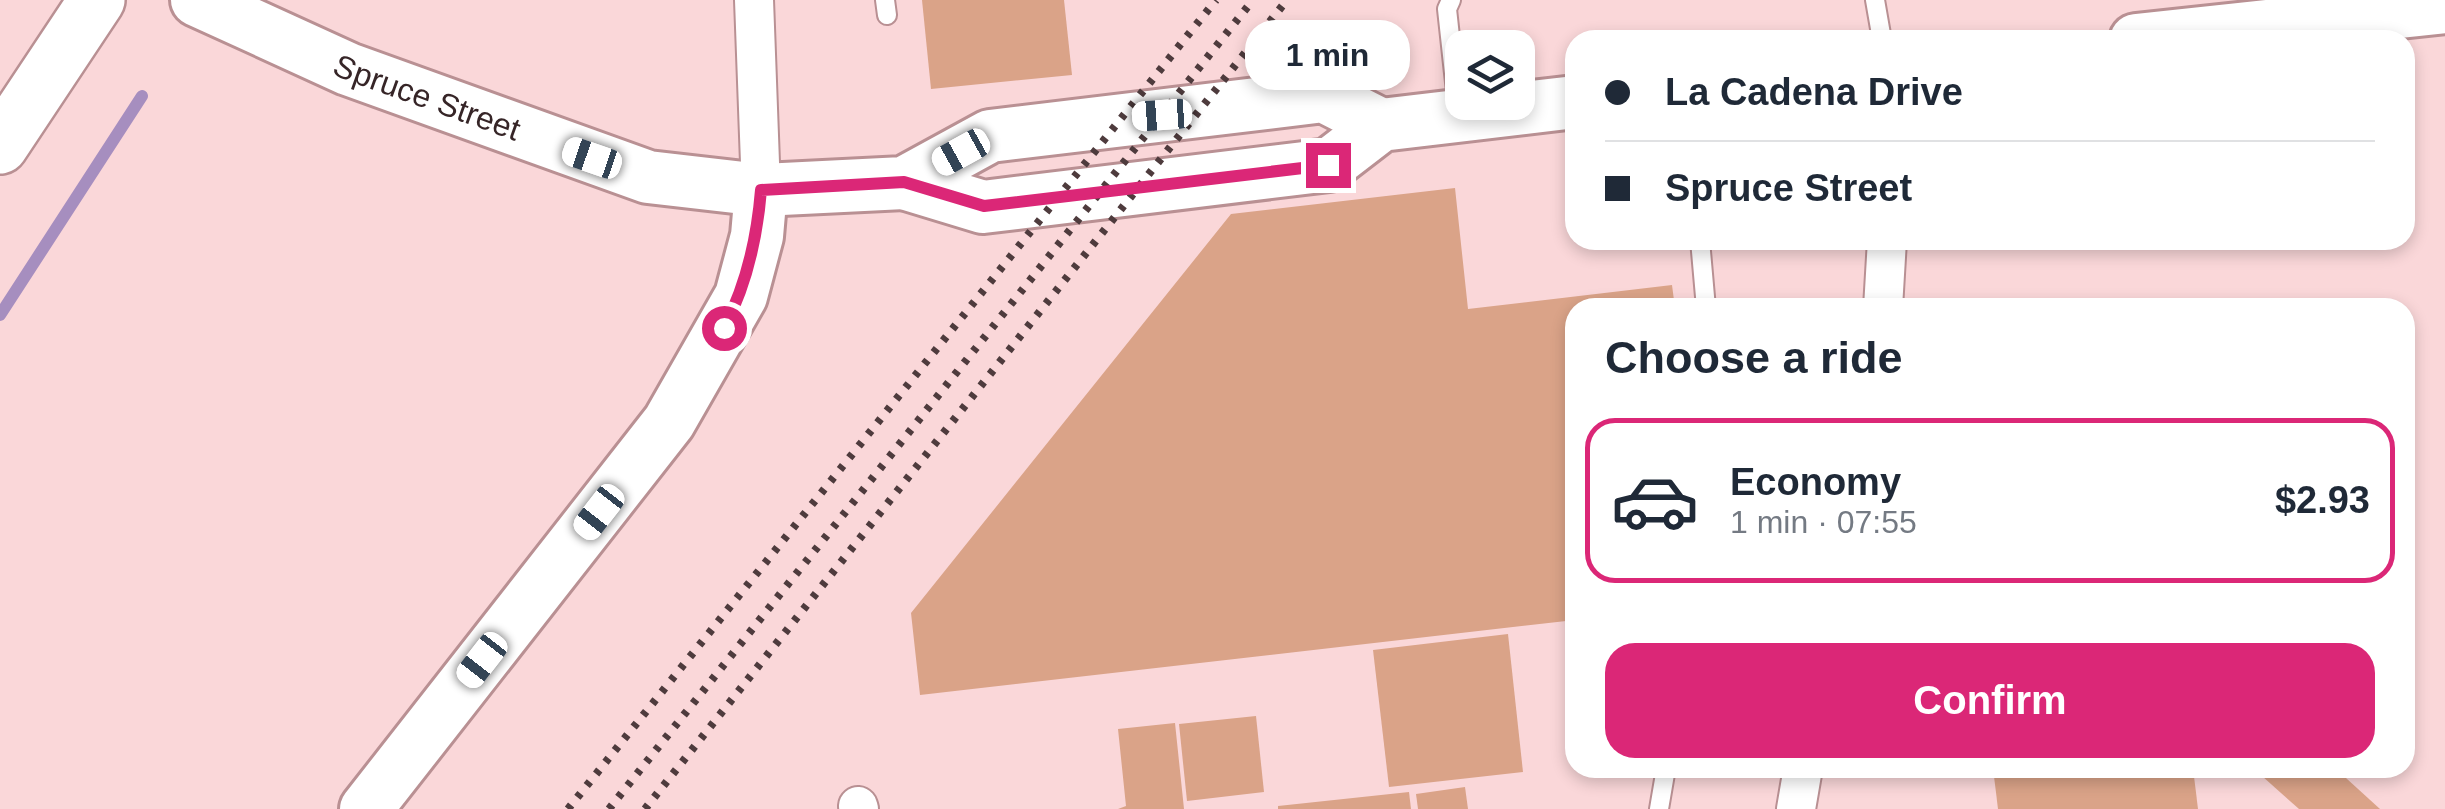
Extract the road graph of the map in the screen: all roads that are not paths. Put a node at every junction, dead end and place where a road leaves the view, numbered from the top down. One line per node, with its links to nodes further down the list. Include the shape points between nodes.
1 (97, 0): 14 (highway)
2 (197, 0): 16 (main road, Spruce Street, via 348,69 648,177)
3 (754, 0): 16 (street)
4 (1450, 0): 7 (lane)
5 (1875, 0): 8 (lane)
6 (2445, 7): 9 (main road)
7 (1449, 30)
8 (1880, 30)
9 (2230, 30)
10 (1565, 103): 11 (main road)
11 (1535, 107)
12 (1445, 118): 13 (main road)
13 (1381, 125): 15 (main road, Spruce Street, via 1328,165 984,206); 15 (main road, Spruce Street, via 1324,96 1121,118 990,136)
14 (0, 146)
15 (904, 182): 16 (main road, Spruce Street)
16 (761, 190): 23 (main road, via 741,296 668,422)
17 (1701, 250): 19 (lane)
18 (1887, 250): 20 (street)
19 (1705, 298)
20 (1885, 298)
21 (1664, 778): 24 (lane)
22 (1801, 778): 25 (street)
23 (366, 809)
24 (1658, 809)
25 (1796, 809)

